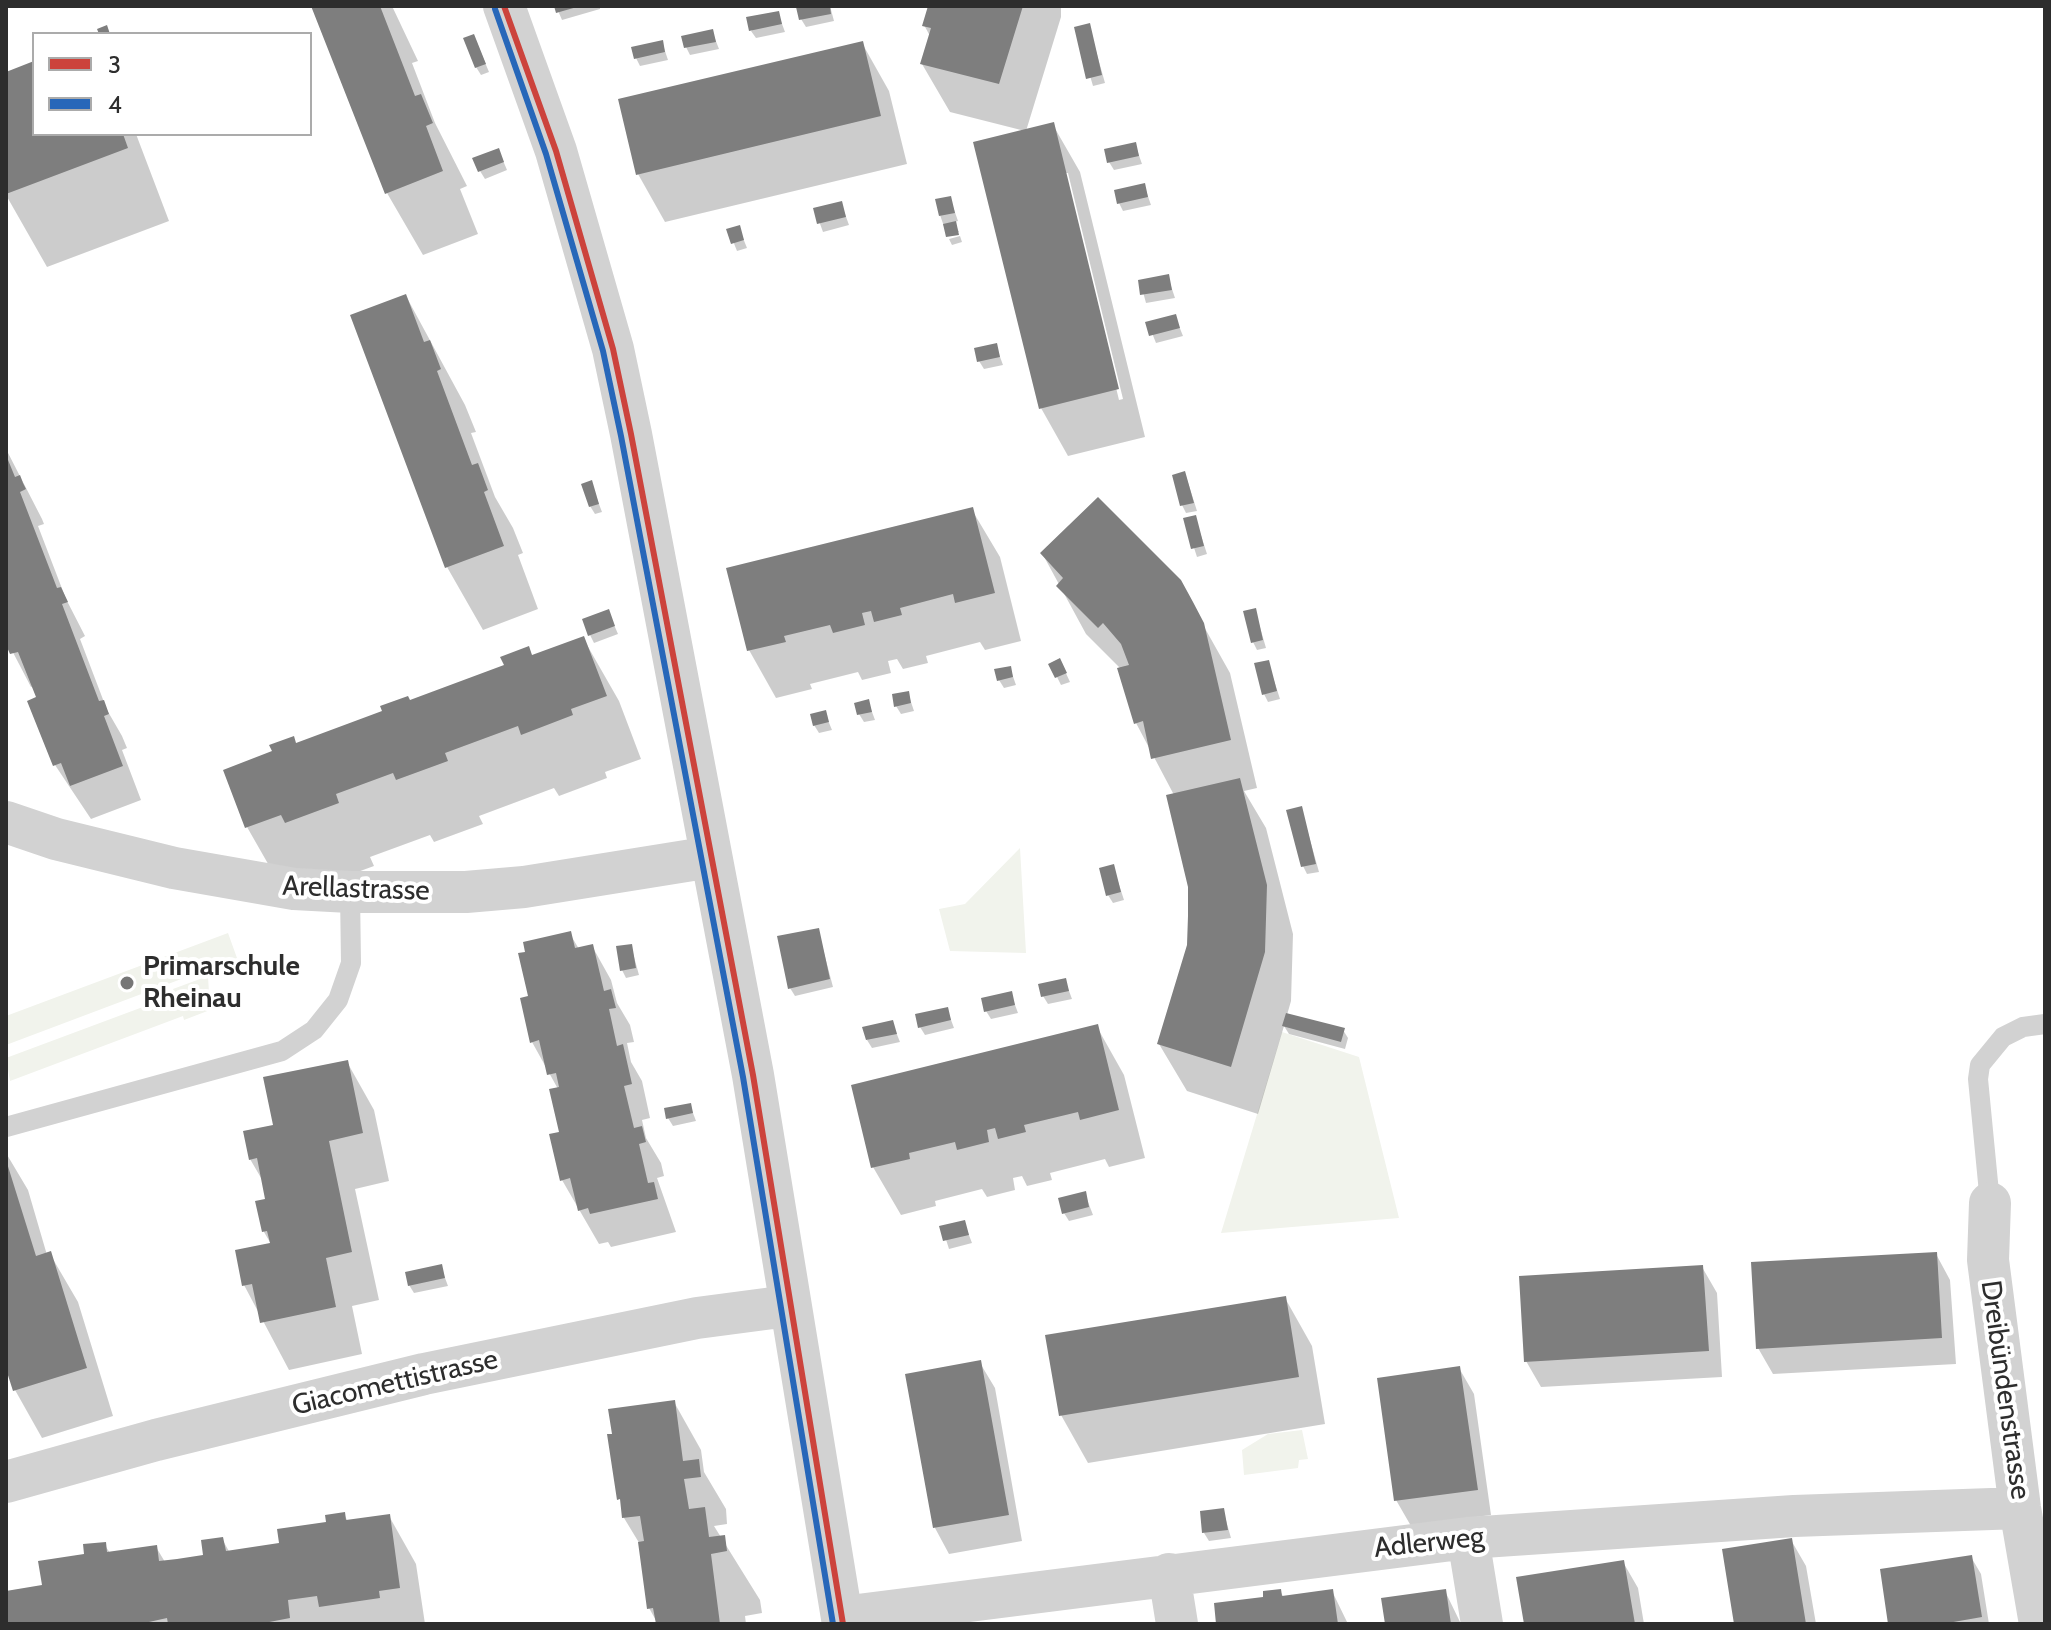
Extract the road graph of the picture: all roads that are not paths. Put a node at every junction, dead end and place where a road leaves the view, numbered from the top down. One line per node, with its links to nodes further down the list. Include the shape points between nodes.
1 (504, 6): 3 (street, via 556,151 613,349)
2 (6, 822): 4 (street, Arellastrasse, via 174,868 294,889)
3 (711, 857): 4 (street, Arellastrasse, via 524,887); 8 (street, via 753,1075)
4 (350, 892): 6 (lane, via 351,963 338,1000 314,1030 282,1051)
5 (2045, 1024): 7 (lane, via 2003,1037 1980,1065)
6 (6, 1127)
7 (1990, 1203): 10 (street, Dreibündenstrasse, via 1988,1260)
8 (788, 1306): 9 (street, Giacomettistrasse, via 697,1318 424,1374); 13 (street)
9 (6, 1482)
10 (2020, 1508): 11 (street, Adlerweg, via 1794,1516); 16 (street, Dreibündenstrasse)
11 (1468, 1538): 12 (street, Adlerweg); 15 (street)
12 (1169, 1574): 13 (street, Adlerweg); 14 (street)
13 (842, 1621)
14 (1177, 1624)
15 (1482, 1624)
16 (2040, 1624)

